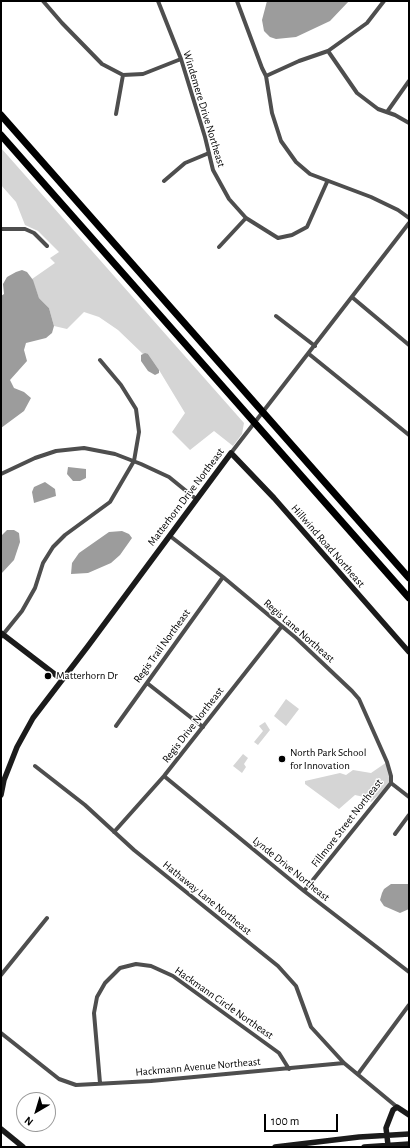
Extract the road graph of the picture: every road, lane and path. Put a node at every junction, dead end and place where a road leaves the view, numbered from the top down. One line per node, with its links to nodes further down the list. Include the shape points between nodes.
1 (43, 1): 7 (street, via 102,64)
2 (158, 1): 6 (street, Windemere Drive Northeast)
3 (237, 1): 8 (street)
4 (384, 1): 5 (street, via 367,24)
5 (328, 51): 8 (street); 10 (street, via 357,93 378,109)
6 (181, 59): 7 (street, via 144,74); 15 (street, Windemere Drive Northeast)
7 (122, 75): 11 (street)
8 (266, 76): 17 (street, via 272,113 281,141 296,162 310,174)
9 (409, 81): 10 (street)
10 (387, 112): 13 (street)
11 (116, 114)
12 (1, 115): 34 (highway)
13 (409, 123)
14 (1, 135): 40 (highway)
15 (209, 153): 16 (street, via 185,163); 18 (street, Windemere Drive Northeast, via 213,170 229,199)
16 (164, 181)
17 (327, 182): 18 (street, Windemere Drive Northeast, via 307,227 292,234 278,238); 19 (street, via 371,197)
18 (246, 218): 23 (street)
19 (409, 218)
20 (409, 223): 24 (street, Matterhorn Drive Northeast)
21 (1, 229): 22 (street, via 25,229 34,233)
22 (47, 246)
23 (219, 247)
24 (352, 298): 26 (street); 27 (street, Matterhorn Drive Northeast)
25 (276, 316): 27 (street)
26 (409, 345)
27 (315, 346): 28 (street, Matterhorn Drive Northeast)
28 (309, 354): 30 (street); 31 (street, Matterhorn Drive Northeast)
29 (100, 360): 32 (street, via 122,385 136,409 139,432)
30 (409, 435)
31 (231, 453): 35 (street, Matterhorn Drive Northeast); 43 (street, Hillwind Road Northeast, via 274,498)
32 (134, 461): 33 (street, via 84,448 56,451 34,458); 35 (street, via 169,477); 42 (street, via 110,502 64,535 53,547 22,611)
33 (1, 474)
34 (333, 492): 37 (highway); 39 (highway)
35 (196, 499): 36 (street, Matterhorn Drive Northeast)
36 (170, 536): 38 (street, Regis Lane Northeast); 44 (street, Matterhorn Drive Northeast)
37 (409, 573)
38 (223, 577): 41 (street, Regis Lane Northeast); 45 (street, Regis Trail Northeast)
39 (409, 578)
40 (409, 598)
41 (282, 626): 47 (street, Regis Drive Northeast); 48 (street, Regis Lane Northeast, via 315,654 359,699)
42 (2, 635): 44 (street)
43 (409, 652)
44 (61, 679): 52 (street, Matterhorn Drive Northeast, via 33,718 17,747)
45 (147, 683): 46 (street, Regis Trail Northeast); 47 (street)
46 (116, 726)
47 (202, 728): 50 (street, Regis Drive Northeast)
48 (387, 762): 51 (street, Fillmore Street Northeast)
49 (34, 766): 55 (street, Hathaway Lane Northeast, via 85,805)
50 (164, 776): 55 (street, Regis Drive Northeast); 57 (street, Lynde Drive Northeast)
51 (391, 783): 53 (street); 57 (street, Fillmore Street Northeast)
52 (1, 795)
53 (409, 797)
54 (409, 815): 56 (street)
55 (114, 832): 63 (street, Hathaway Lane Northeast, via 278,966 296,986 311,1027)
56 (395, 834)
57 (304, 891): 59 (street, Lynde Drive Northeast)
58 (47, 918): 60 (street)
59 (409, 972)
60 (1, 975)
61 (409, 1005): 65 (street)
62 (1, 1033): 66 (street, Hackmann Avenue Northeast, via 59,1079 76,1085)
63 (344, 1063): 64 (street, Hackmann Avenue Northeast); 65 (street)
64 (289, 1069): 66 (street, Hackmann Avenue Northeast); 66 (street, Hackmann Circle Northeast, via 279,1053 173,976 151,966 136,964 120,968 105,983 97,997 94,1013)
65 (358, 1074): 67 (street)
66 (100, 1083)
67 (397, 1107): 68 (street); 71 (street, via 388,1121)
68 (409, 1115)
69 (1, 1129): 74 (street)
70 (409, 1134): 71 (street)
71 (387, 1135): 73 (street); 75 (street)
72 (409, 1144): 73 (street)
73 (388, 1145): 76 (street)
74 (23, 1147)
75 (275, 1147)
76 (364, 1147)

